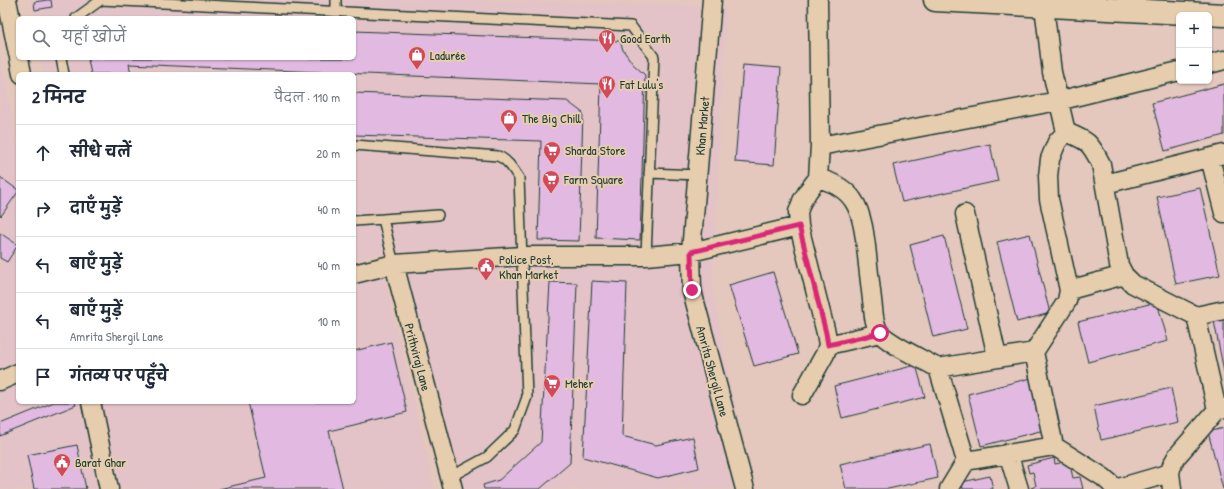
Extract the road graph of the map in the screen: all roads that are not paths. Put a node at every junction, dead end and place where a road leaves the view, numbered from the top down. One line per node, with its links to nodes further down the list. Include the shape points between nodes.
1 (7, 0): 10 (street)
2 (336, 0): 7 (lane)
3 (712, 0): 24 (street, Khan Market)
4 (818, 0): 21 (street)
5 (935, 0): 6 (main road)
6 (1044, 6): 8 (main road); 18 (street)
7 (336, 11): 9 (lane, via 101,0); 23 (lane, via 631,26 654,57)
8 (1224, 15)
9 (79, 16)
10 (16, 44)
11 (19, 60): 15 (street)
12 (61, 60): 16 (lane)
13 (1224, 60): 14 (street)
14 (1212, 63)
15 (22, 72)
16 (64, 72)
17 (1176, 72): 18 (street)
18 (1058, 101): 19 (street); 21 (street)
19 (1066, 132): 26 (street, via 1085,140 1094,150 1101,164); 39 (street, via 1056,142 1048,176 1050,199)
20 (356, 145): 34 (lane, via 502,157 518,178)
21 (820, 146): 25 (street)
22 (1217, 156): 26 (street); 27 (street)
23 (649, 173): 24 (lane); 35 (lane)
24 (698, 175): 33 (street, Khan Market)
25 (818, 178): 32 (street, via 802,201 798,212); 42 (street, via 843,189 858,209 865,236 874,317)
26 (1105, 184): 38 (street, via 1119,265)
27 (1224, 213)
28 (965, 214): 45 (street)
29 (438, 215): 30 (lane)
30 (384, 219): 31 (lane); 36 (lane)
31 (356, 221)
32 (799, 226): 33 (street); 43 (street)
33 (691, 252): 35 (street); 58 (street, Amrita Shergil Lane, via 692,290)
34 (522, 256): 35 (street); 36 (street); 56 (lane, via 527,397 515,430 487,457)
35 (646, 256)
36 (394, 264): 37 (street); 56 (street, Prithviraj Lane)
37 (356, 274)
38 (1124, 275): 39 (street); 41 (street, via 1133,284)
39 (1069, 290): 44 (street, via 1066,301)
40 (1224, 310): 41 (street)
41 (1196, 316): 51 (street)
42 (880, 333): 43 (street); 46 (street)
43 (828, 345): 49 (street)
44 (1034, 352): 45 (street); 52 (street)
45 (997, 357): 46 (street)
46 (938, 368): 54 (street)
47 (16, 374): 48 (street)
48 (0, 381)
49 (802, 394)
50 (91, 404): 57 (street)
51 (1220, 409): 55 (street, via 1177,456 1172,465)
52 (1054, 446): 53 (street); 61 (street, via 1103,477)
53 (1008, 453): 54 (street); 60 (street)
54 (966, 461): 59 (street)
55 (1171, 481): 61 (street)
56 (451, 483)
57 (108, 489)
58 (745, 489)
59 (949, 489)
60 (1019, 489)
61 (1115, 489)

